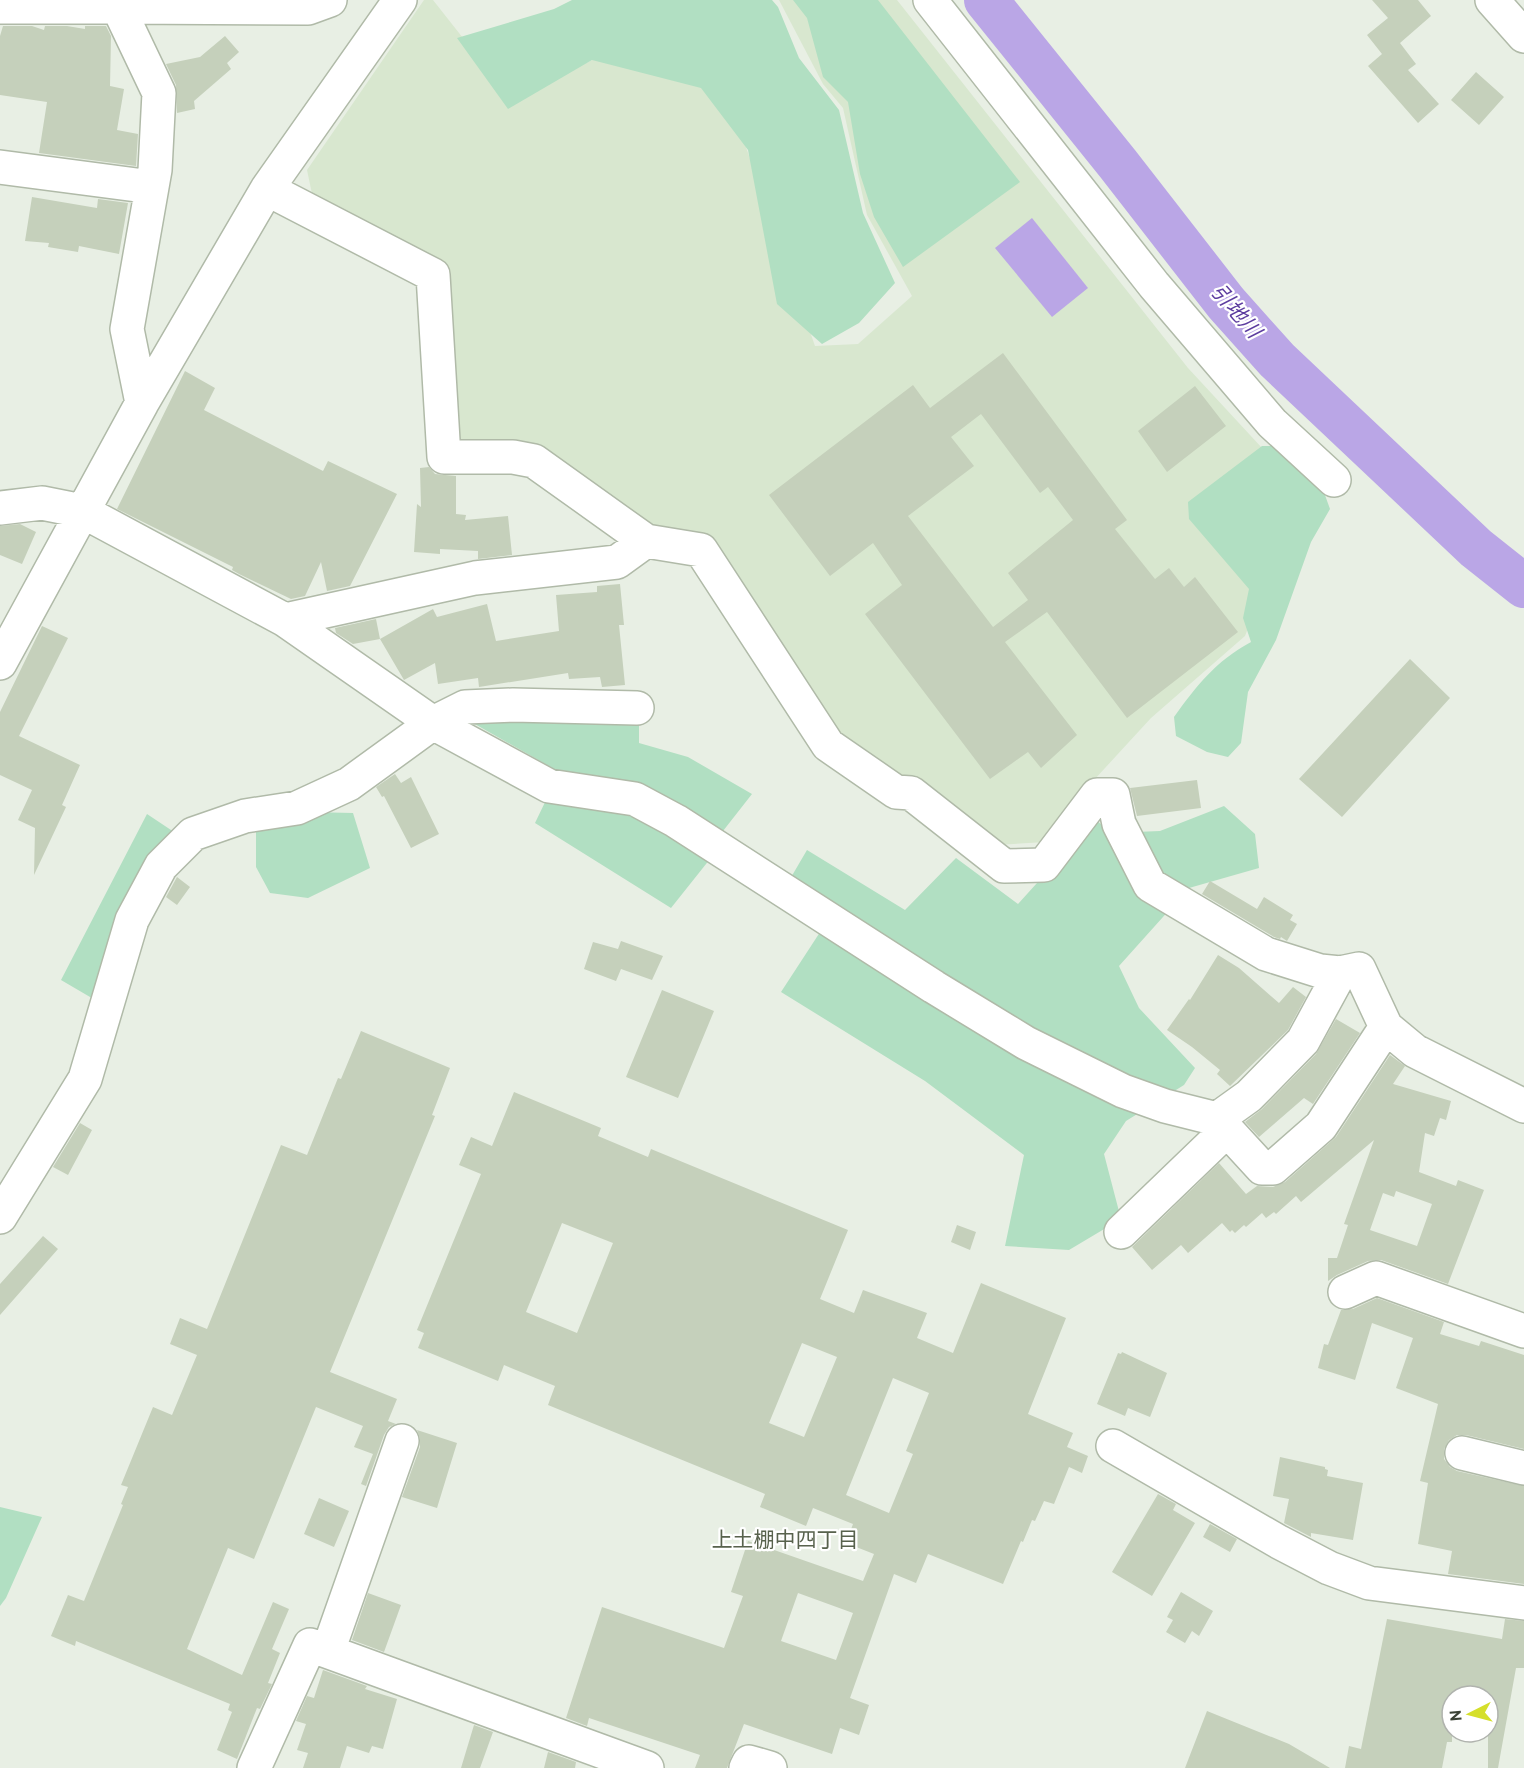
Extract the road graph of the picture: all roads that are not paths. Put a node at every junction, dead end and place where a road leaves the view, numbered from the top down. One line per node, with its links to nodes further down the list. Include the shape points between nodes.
1 (330, 0): 6 (street, via 308,8)
2 (400, 0): 10 (street)
3 (930, 0): 12 (street, via 1154,285 1272,423)
4 (1492, 0): 7 (street)
5 (0, 7): 6 (street)
6 (118, 7): 9 (street, via 159,93)
7 (1524, 36)
8 (0, 167): 9 (street)
9 (152, 187): 11 (street, via 127,329)
10 (267, 189): 11 (street); 15 (street, via 433,275 444,457 534,460)
11 (142, 403): 14 (street)
12 (1334, 480)
13 (0, 508): 14 (street, via 42,503)
14 (82, 511): 16 (street); 17 (street)
15 (646, 541): 16 (street, via 617,562 475,578); 20 (street, via 701,550 828,745 896,792 911,793 1004,866 1044,865 1097,795 1113,795 1119,824 1150,885 1266,954 1320,971)
16 (285, 620): 19 (street)
17 (0, 663)
18 (637, 708): 19 (street, via 465,707)
19 (433, 723): 23 (street, via 549,786 635,799 1026,1043 1123,1091); 24 (street, via 349,784 297,808 245,816 193,834 161,866 132,920 85,1079)
20 (1340, 973): 21 (street, via 1359,969); 23 (street, via 1303,1041)
21 (1386, 1027): 22 (street, via 1415,1051); 23 (street, via 1322,1126 1273,1168 1262,1167)
22 (1524, 1106)
23 (1222, 1124): 25 (street)
24 (0, 1217)
25 (1121, 1232)
26 (1345, 1292): 27 (street, via 1376,1278)
27 (1524, 1331)
28 (402, 1441): 33 (street)
29 (1113, 1446): 32 (street, via 1329,1568 1369,1583)
30 (1462, 1453): 31 (street)
31 (1524, 1468)
32 (1524, 1603)
33 (327, 1651): 34 (street); 35 (street, via 310,1645)
34 (594, 1759): 36 (street)
35 (254, 1768)
36 (647, 1768)
37 (746, 1768): 38 (street, via 749,1762)
38 (770, 1768)

